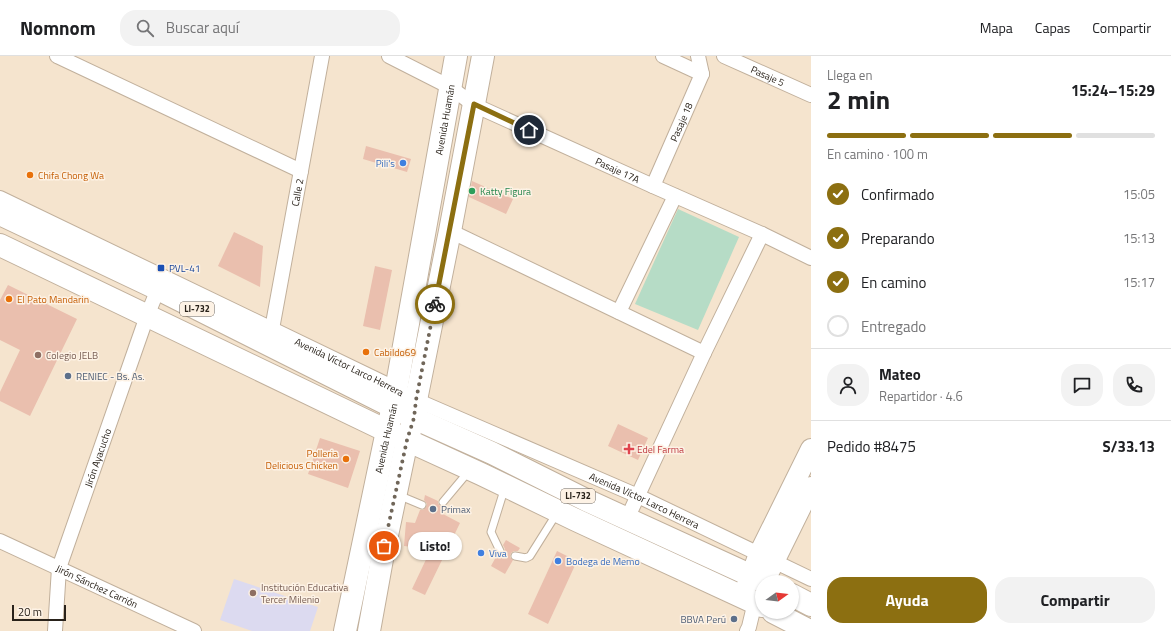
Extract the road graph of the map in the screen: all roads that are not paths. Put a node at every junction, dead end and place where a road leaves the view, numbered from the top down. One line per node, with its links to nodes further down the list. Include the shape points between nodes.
1 (57, 56): 13 (street)
2 (322, 56): 13 (street, Calle 2)
3 (389, 56): 10 (street, Pasaje 17A)
4 (456, 56): 10 (main road, Avenida Huamán)
5 (483, 56): 12 (main road)
6 (663, 56): 9 (street)
7 (698, 56): 9 (street)
8 (724, 56): 11 (street, Pasaje 5)
9 (702, 74): 14 (street, Pasaje 18)
10 (450, 87): 12 (street, Pasaje 17A); 27 (main road, Avenida Huamán)
11 (811, 95)
12 (474, 104): 14 (street, Pasaje 17A); 18 (main road)
13 (301, 171): 25 (street, Calle 2)
14 (653, 186): 15 (street, Pasaje 17A)
15 (675, 196): 19 (street, Pasaje 17A); 23 (street)
16 (0, 198): 25 (street, Avenida Víctor Larco Herrera)
17 (0, 214): 22 (main road, Avenida Víctor Larco Herrera / LI-732)
18 (450, 231): 23 (street); 28 (main road)
19 (762, 234): 21 (street, Pasaje 17A); 26 (street)
20 (0, 245): 24 (main road, Avenida Víctor Larco Herrera / LI-732)
21 (811, 258)
22 (158, 289): 24 (street, Jirón Ayacucho); 27 (main road, Avenida Víctor Larco Herrera / LI-732)
23 (619, 312): 26 (street)
24 (146, 316): 29 (main road, Avenida Víctor Larco Herrera / LI-732); 49 (street, Jirón Ayacucho)
25 (272, 329): 27 (street, Avenida Víctor Larco Herrera)
26 (704, 353): 37 (street)
27 (395, 398): 28 (main road, Avenida Víctor Larco Herrera / LI-732); 29 (main road, Avenida Huamán)
28 (415, 409): 30 (main road); 32 (main road, Avenida Víctor Larco Herrera / LI-732); 37 (street, Avenida Víctor Larco Herrera)
29 (387, 431): 30 (main road, Avenida Víctor Larco Herrera / LI-732); 45 (main road, Avenida Huamán)
30 (407, 440): 33 (main road, Avenida Víctor Larco Herrera / LI-732); 36 (main road)
31 (811, 449): 47 (street)
32 (492, 454): 33 (main road); 38 (main road, Avenida Víctor Larco Herrera / LI-732)
33 (476, 472): 34 (main road, Avenida Víctor Larco Herrera / LI-732); 39 (lane)
34 (506, 486): 41 (main road, Avenida Víctor Larco Herrera / LI-732); 44 (lane, via 491,532)
35 (811, 487): 47 (street)
36 (396, 494): 40 (lane); 48 (main road)
37 (638, 496): 42 (street); 47 (street, Avenida Víctor Larco Herrera)
38 (586, 500): 41 (main road); 42 (main road, Avenida Víctor Larco Herrera / LI-732)
39 (443, 502)
40 (422, 505)
41 (567, 516): 46 (lane, via 530,556); 53 (main road, Avenida Víctor Larco Herrera / LI-732)
42 (627, 519): 52 (main road, Avenida Víctor Larco Herrera / LI-732)
43 (0, 541): 49 (street, Jirón Sánchez Carrión)
44 (500, 550)
45 (360, 554): 48 (main road); 60 (main road, Avenida Huamán)
46 (515, 556)
47 (767, 557): 50 (street); 51 (street, Avenida Víctor Larco Herrera)
48 (382, 559): 61 (main road)
49 (59, 568): 58 (street, Jirón Ayacucho); 59 (street, Jirón Sánchez Carrión)
50 (763, 575)
51 (811, 579)
52 (755, 589)
53 (755, 590)
54 (799, 598): 55 (main road)
55 (811, 604)
56 (755, 607): 62 (street)
57 (795, 619): 63 (main road, Avenida Víctor Larco Herrera / LI-732)
58 (55, 631)
59 (194, 631)
60 (345, 631)
61 (369, 631)
62 (747, 631)
63 (810, 631)

